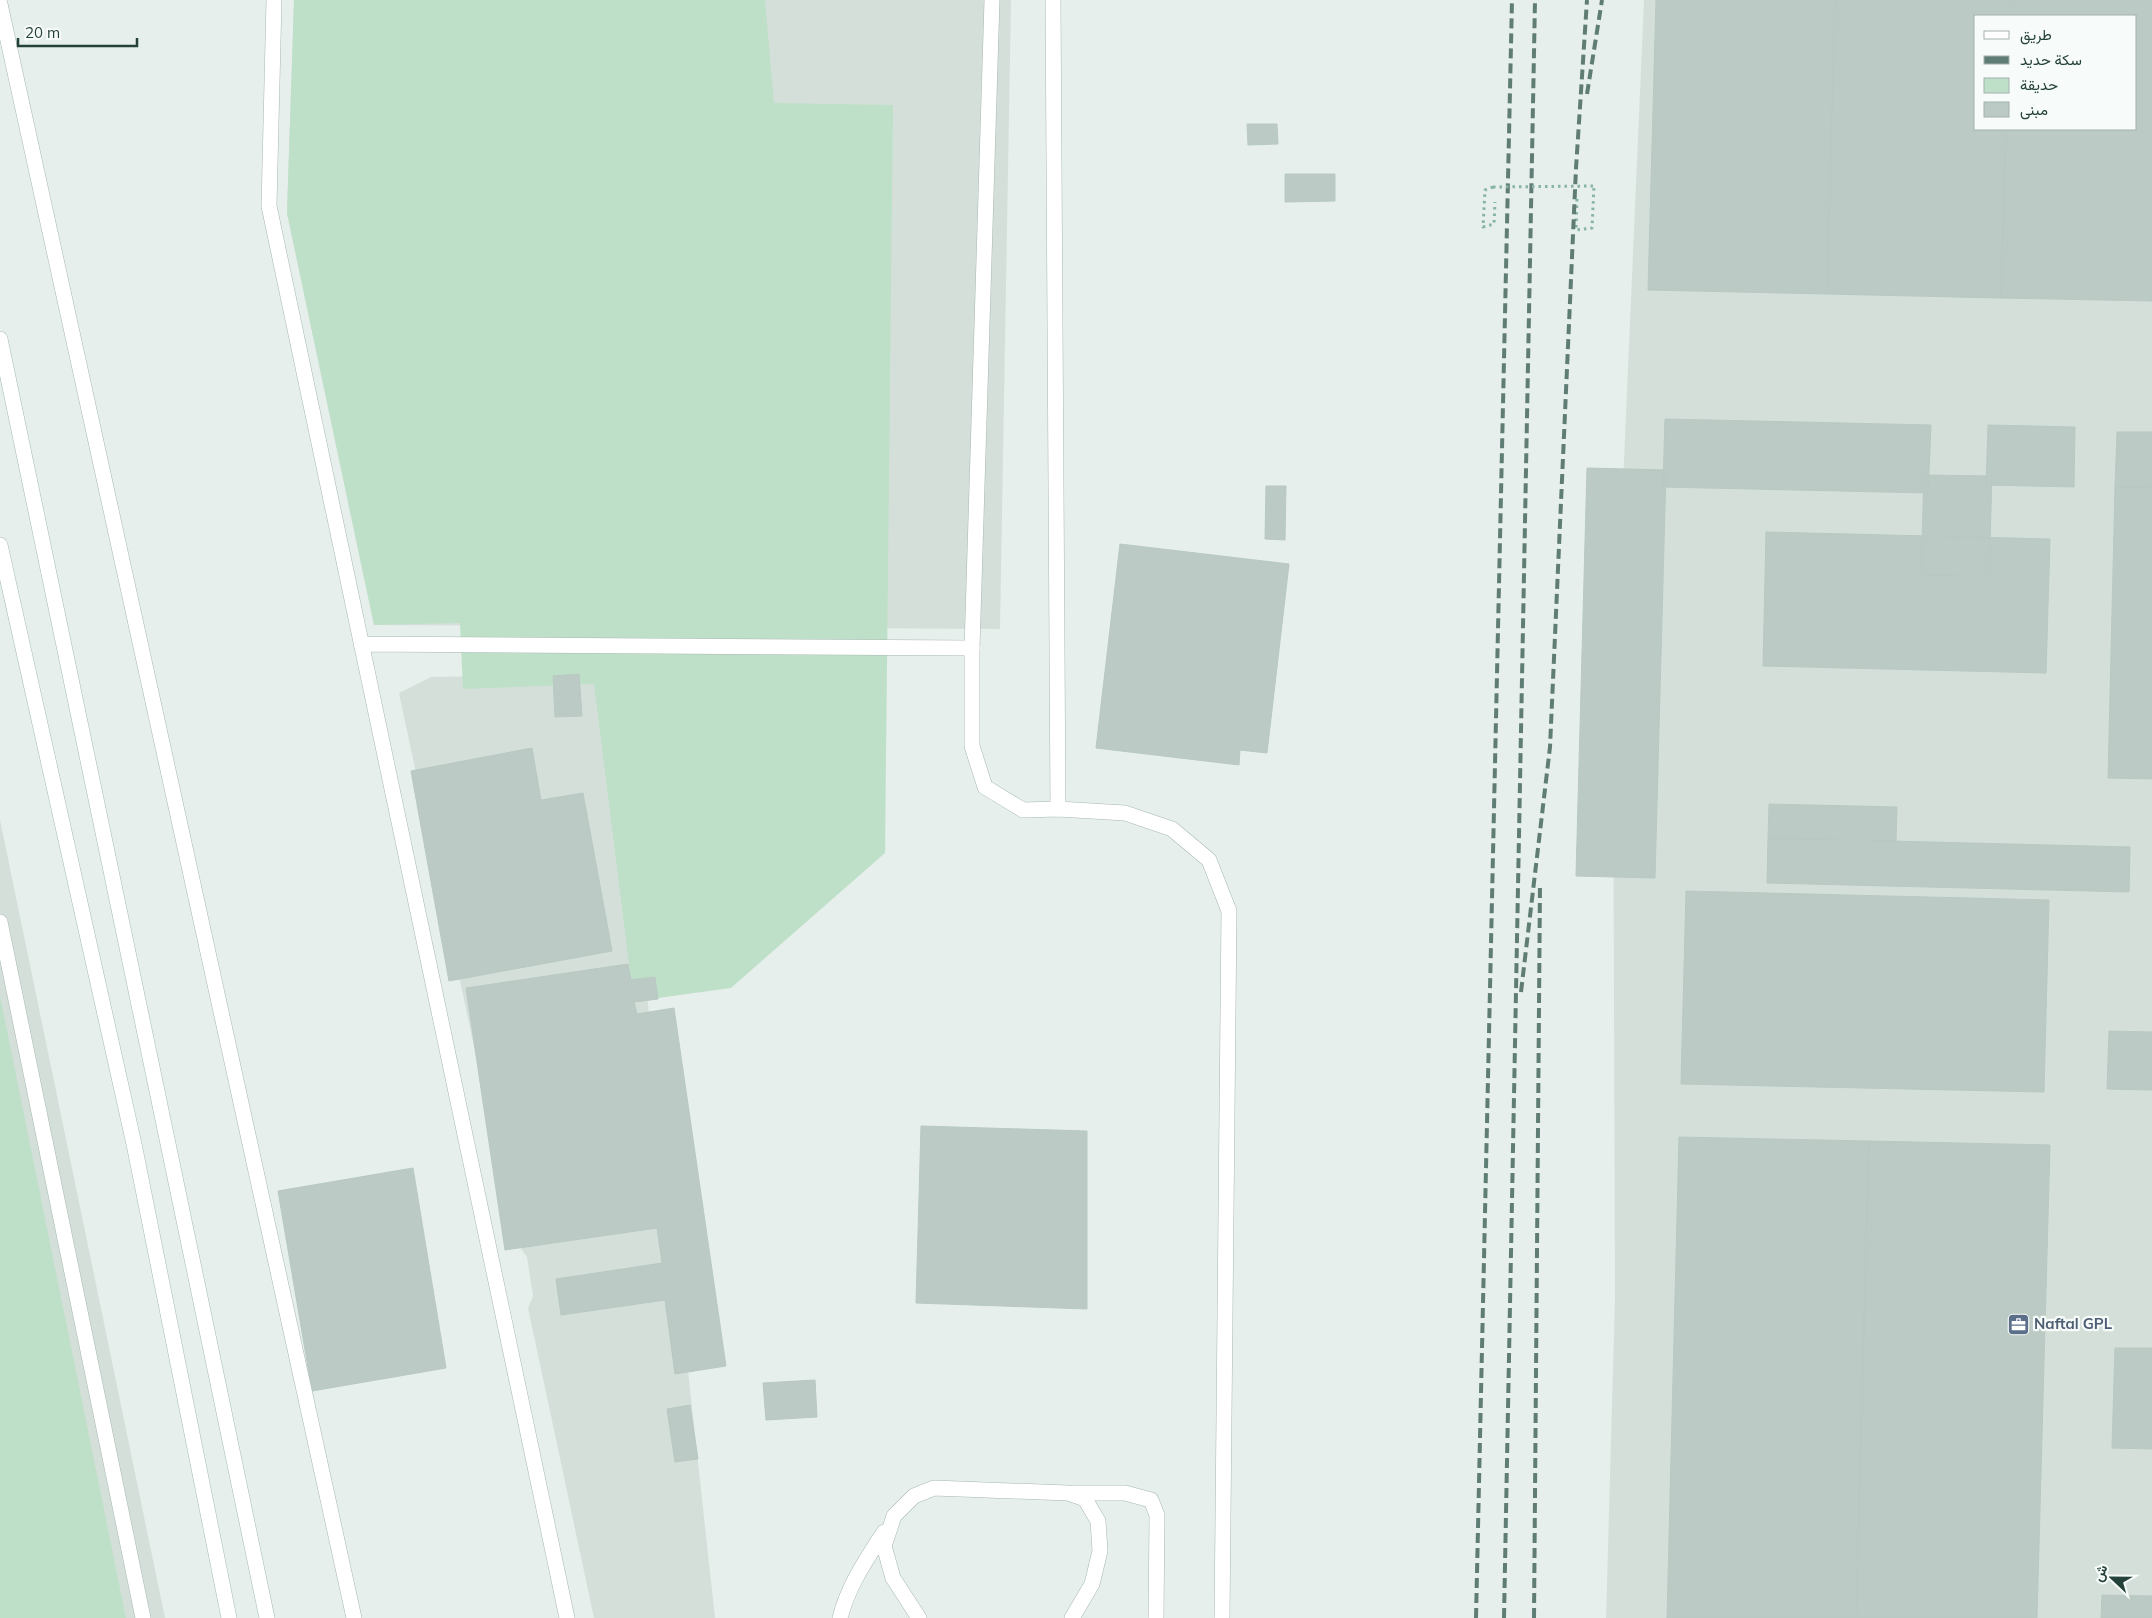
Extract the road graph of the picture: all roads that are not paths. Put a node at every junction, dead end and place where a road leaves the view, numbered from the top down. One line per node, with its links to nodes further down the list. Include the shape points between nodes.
1 (274, 0): 7 (street, via 269,206)
2 (992, 0): 8 (street)
3 (1053, 0): 9 (street)
4 (0, 4): 16 (street)
5 (0, 339): 15 (street)
6 (0, 545): 14 (street, via 134,1144)
7 (361, 644): 8 (street); 17 (street)
8 (972, 648): 9 (street, via 972,746 985,787 1023,810)
9 (1058, 809): 22 (street, via 1125,813 1172,829 1209,860 1229,911)
10 (0, 922): 13 (street)
11 (1068, 1492): 12 (street, via 934,1488 914,1496); 20 (street, via 1085,1500 1098,1522 1100,1551 1092,1584); 21 (street, via 1125,1493 1151,1500 1157,1515)
12 (894, 1516): 18 (street, via 844,1599); 19 (street, via 884,1546 893,1578)
13 (143, 1618)
14 (229, 1618)
15 (266, 1618)
16 (354, 1618)
17 (567, 1618)
18 (840, 1618)
19 (919, 1618)
20 (1072, 1618)
21 (1156, 1618)
22 (1222, 1618)

